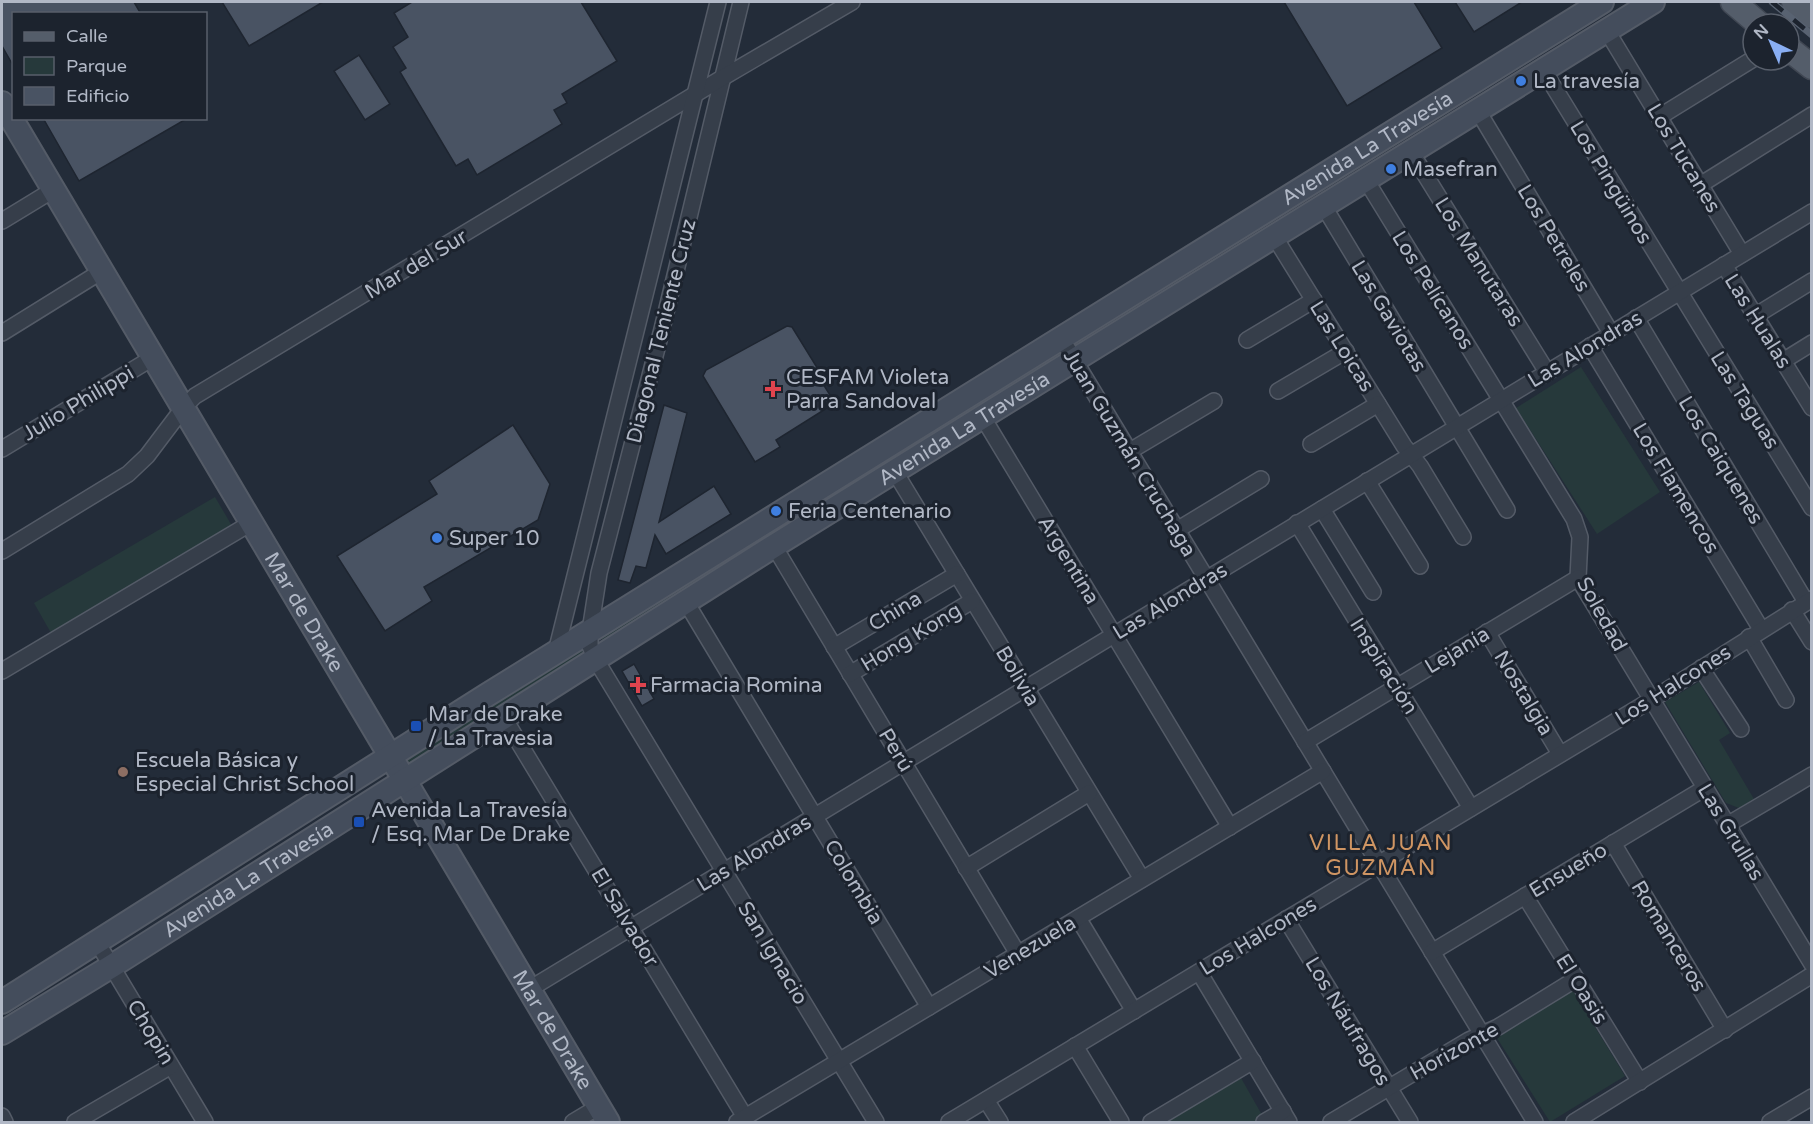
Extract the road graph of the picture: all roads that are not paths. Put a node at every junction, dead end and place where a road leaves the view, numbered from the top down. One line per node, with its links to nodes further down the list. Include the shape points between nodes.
1 (718, 2): 14 (street, Diagonal Teniente Cruz)
2 (741, 2): 13 (street, Diagonal Teniente Cruz)
3 (852, 2): 13 (street, Mar del Sur)
4 (1602, 2): 37 (street, Avenida La Travesía)
5 (1653, 2): 10 (street, Avenida La Travesía)
6 (1733, 2): 8 (main road)
7 (1794, 2): 9 (main road)
8 (1745, 12)
9 (1812, 16)
10 (1607, 31): 12 (street, Avenida La Travesía); 18 (street, Los Tucanes)
11 (1741, 66): 18 (street)
12 (1544, 71): 16 (street, Avenida La Travesía); 31 (street, Los Pingüinos)
13 (722, 78): 14 (street, Mar del Sur); 79 (street, Diagonal Teniente Cruz, via 598,573)
14 (695, 95): 50 (street, Mar del Sur, via 195,396); 85 (street, Diagonal Teniente Cruz)
15 (2, 104): 22 (street, Mar de Drake)
16 (1478, 111): 19 (street, Avenida La Travesía); 36 (street, Los Petreles)
17 (1812, 115): 21 (street)
18 (1659, 117): 21 (street, Los Tucanes)
19 (1411, 152): 20 (street, Avenida La Travesía); 45 (street, Los Manutaras)
20 (1366, 180): 23 (street, Avenida La Travesía); 47 (street, Los Pelícanos)
21 (1700, 185): 27 (street, Los Tucanes)
22 (53, 190): 25 (street); 29 (street, Mar de Drake)
23 (1323, 206): 26 (street, Avenida La Travesía); 53 (street, Las Gaviotas)
24 (1812, 212): 27 (street, Las Alondras)
25 (2, 221)
26 (1274, 236): 32 (street, Las Loicas); 43 (street, Avenida La Travesía)
27 (1742, 254): 28 (street, Las Alondras)
28 (1724, 265): 31 (street, Las Alondras); 33 (street, Las Hualas)
29 (102, 271): 35 (street); 42 (street, Mar de Drake)
30 (1812, 281): 33 (street)
31 (1679, 292): 34 (street, Las Alondras); 61 (street, Las Taguas)
32 (1314, 300): 38 (street); 41 (street, Las Loicas)
33 (1755, 316): 44 (street, Las Hualas)
34 (1636, 318): 36 (street, Las Alondras); 75 (street, Los Caiquenes)
35 (2, 333)
36 (1611, 333): 40 (street, Las Alondras)
37 (1061, 338): 43 (street, Juan Guzmán Cruchaga); 79 (street, Avenida La Travesía)
38 (1247, 340)
39 (1812, 343): 44 (street)
40 (1590, 346): 45 (street, Las Alondras); 81 (street, Los Flamencos)
41 (1346, 351): 46 (street); 49 (street, Las Loicas)
42 (154, 357): 50 (street, Mar de Drake); 55 (street, Julio Philippi)
43 (1074, 360): 52 (street, Avenida La Travesía); 56 (street, Juan Guzmán Cruchaga)
44 (1783, 361): 51 (street, Las Hualas)
45 (1547, 372): 47 (street, Las Alondras)
46 (1278, 391)
47 (1501, 400): 53 (street, Las Alondras); 73 (street, Soledad, via 1578,528)
48 (1214, 401): 56 (street)
49 (1378, 404): 54 (street); 57 (street, Las Loicas)
50 (184, 407): 64 (street, Mar de Drake); 69 (street, Mar del Sur, via 147,456 128,474)
51 (1811, 407)
52 (982, 416): 58 (street, Avenida La Travesía); 82 (street, Argentina)
53 (1456, 427): 57 (street, Las Alondras); 63 (street, Las Gaviotas)
54 (1311, 444)
55 (2, 448)
56 (1130, 452): 66 (street, Juan Guzmán Cruchaga)
57 (1410, 455): 60 (street, Las Alondras); 67 (street, Las Loicas)
58 (895, 472): 68 (street, Avenida La Travesía); 71 (street, Bolivia)
59 (1261, 479): 66 (street)
60 (1367, 481): 62 (street, Las Alondras); 70 (street)
61 (1812, 508)
62 (1322, 509): 65 (street, Las Alondras); 74 (street)
63 (1507, 510)
64 (250, 523): 88 (street); 98 (street, Mar de Drake)
65 (1297, 523): 72 (street, Las Alondras); 90 (street, Inspiración)
66 (1177, 530): 72 (street, Juan Guzmán Cruchaga)
67 (1463, 537)
68 (774, 546): 77 (street, Avenida La Travesía); 84 (street, Perú)
69 (2, 551)
70 (1420, 566)
71 (957, 574): 76 (street, Bolivia); 84 (street, China)
72 (1206, 578): 82 (street, Las Alondras); 96 (street, Juan Guzmán Cruchaga)
73 (1578, 578): 80 (street, Lejanía); 92 (street, Soledad)
74 (1373, 592)
75 (1809, 600): 78 (street, Los Halcones)
76 (972, 601): 89 (street, Hong Kong); 91 (street, Bolivia)
77 (686, 602): 86 (street, Avenida La Travesía); 106 (street, Colombia)
78 (1792, 610): 81 (street, Los Halcones); 83 (street)
79 (590, 631): 85 (street, Avenida La Travesía); 86 (street, Diagonal Teniente Cruz, via 590,646)
80 (1487, 632): 90 (street, Lejanía); 97 (street, Nostalgia)
81 (1755, 633): 87 (street, Los Halcones); 93 (street, Los Flamencos)
82 (1114, 634): 91 (street, Las Alondras); 108 (street, Argentina)
83 (1812, 642)
84 (834, 647): 89 (street, Perú)
85 (556, 652): 98 (street, Avenida La Travesía)
86 (596, 660): 94 (street, Avenida La Travesía); 112 (street, San Ignacio)
87 (1701, 668): 92 (street, Los Halcones); 95 (street)
88 (2, 671)
89 (850, 674): 99 (street, Perú)
90 (1397, 686): 96 (street, Lejanía); 105 (street, Inspiración)
91 (1025, 688): 99 (street, Las Alondras); 104 (street, Bolivia)
92 (1651, 700): 97 (street, Los Halcones); 103 (street, Las Grullas)
93 (1786, 700)
94 (504, 718): 102 (street, Avenida La Travesía); 117 (street, El Salvador)
95 (1741, 729)
96 (1305, 742): 100 (street, Juan Guzmán Cruchaga)
97 (1560, 754): 105 (street, Los Halcones)
98 (388, 758): 102 (street, Mar de Drake); 118 (street, Avenida La Travesía)
99 (903, 762): 106 (street, Las Alondras); 111 (street, Perú)
100 (1323, 771): 108 (street, Venezuela); 110 (street, Juan Guzmán Cruchaga)
101 (1812, 775): 107 (street)
102 (403, 782): 122 (street, Avenida La Travesía); 126 (street, Mar de Drake)
103 (1705, 788): 107 (street, Las Grullas); 109 (street, Ensueño)
104 (1089, 793): 111 (street); 113 (street, Bolivia)
105 (1472, 808): 110 (street, Los Halcones)
106 (814, 816): 112 (street, Las Alondras); 128 (street, Colombia)
107 (1727, 825): 121 (street, Las Grullas)
108 (1230, 826): 113 (street, Venezuela)
109 (1613, 843): 114 (street, Ensueño); 130 (street, Romanceros)
110 (1379, 864): 116 (street, Los Halcones); 119 (street, Juan Guzmán Cruchaga)
111 (966, 868): 120 (street, Perú)
112 (724, 871): 117 (street, Las Alondras); 134 (street, San Ignacio)
113 (1142, 879): 115 (street, Venezuela)
114 (1525, 896): 119 (street, Ensueño); 125 (street, El Oasis)
115 (1078, 918): 120 (street, Venezuela); 129 (street)
116 (1286, 920): 123 (street, Los Halcones); 138 (street, Los Náufragos)
117 (631, 927): 126 (street, Las Alondras); 144 (street, El Salvador)
118 (97, 942): 122 (street, Chopin); 127 (street, Avenida La Travesía)
119 (1432, 952): 132 (street, Juan Guzmán Cruchaga)
120 (1018, 954): 128 (street, Venezuela)
121 (1812, 964)
122 (112, 966): 131 (street, Avenida La Travesía); 136 (street, Chopin)
123 (1199, 972): 129 (street, Los Halcones); 135 (street)
124 (1812, 975): 130 (street)
125 (1576, 979): 132 (street, Horizonte); 137 (street, El Oasis)
126 (528, 990): 141 (street, Mar de Drake)
127 (2, 1002)
128 (929, 1007): 134 (street, Venezuela)
129 (1134, 1011): 133 (street, Los Halcones)
130 (1725, 1030): 137 (street)
131 (2, 1033)
132 (1482, 1034): 138 (street, Horizonte); 157 (street, Juan Guzmán Cruchaga)
133 (1076, 1046): 140 (street, Los Halcones); 152 (street)
134 (839, 1061): 144 (street, Venezuela); 149 (street, San Ignacio)
135 (1253, 1061): 143 (street); 153 (street)
136 (171, 1066): 145 (street); 147 (street, Chopin)
137 (1640, 1082): 158 (street)
138 (1389, 1088): 155 (street, Horizonte); 156 (street, Los Náufragos)
139 (1812, 1097): 159 (street)
140 (986, 1100): 150 (street, Los Halcones); 151 (street)
141 (603, 1115): 148 (street)
142 (2, 1116): 146 (street)
143 (1286, 1117): 154 (street)
144 (741, 1120)
145 (81, 1121)
146 (5, 1122)
147 (205, 1122)
148 (573, 1122)
149 (876, 1122)
150 (949, 1122)
151 (1000, 1122)
152 (1121, 1122)
153 (1151, 1122)
154 (1264, 1122)
155 (1331, 1122)
156 (1410, 1122)
157 (1535, 1122)
158 (1574, 1122)
159 (1770, 1122)

